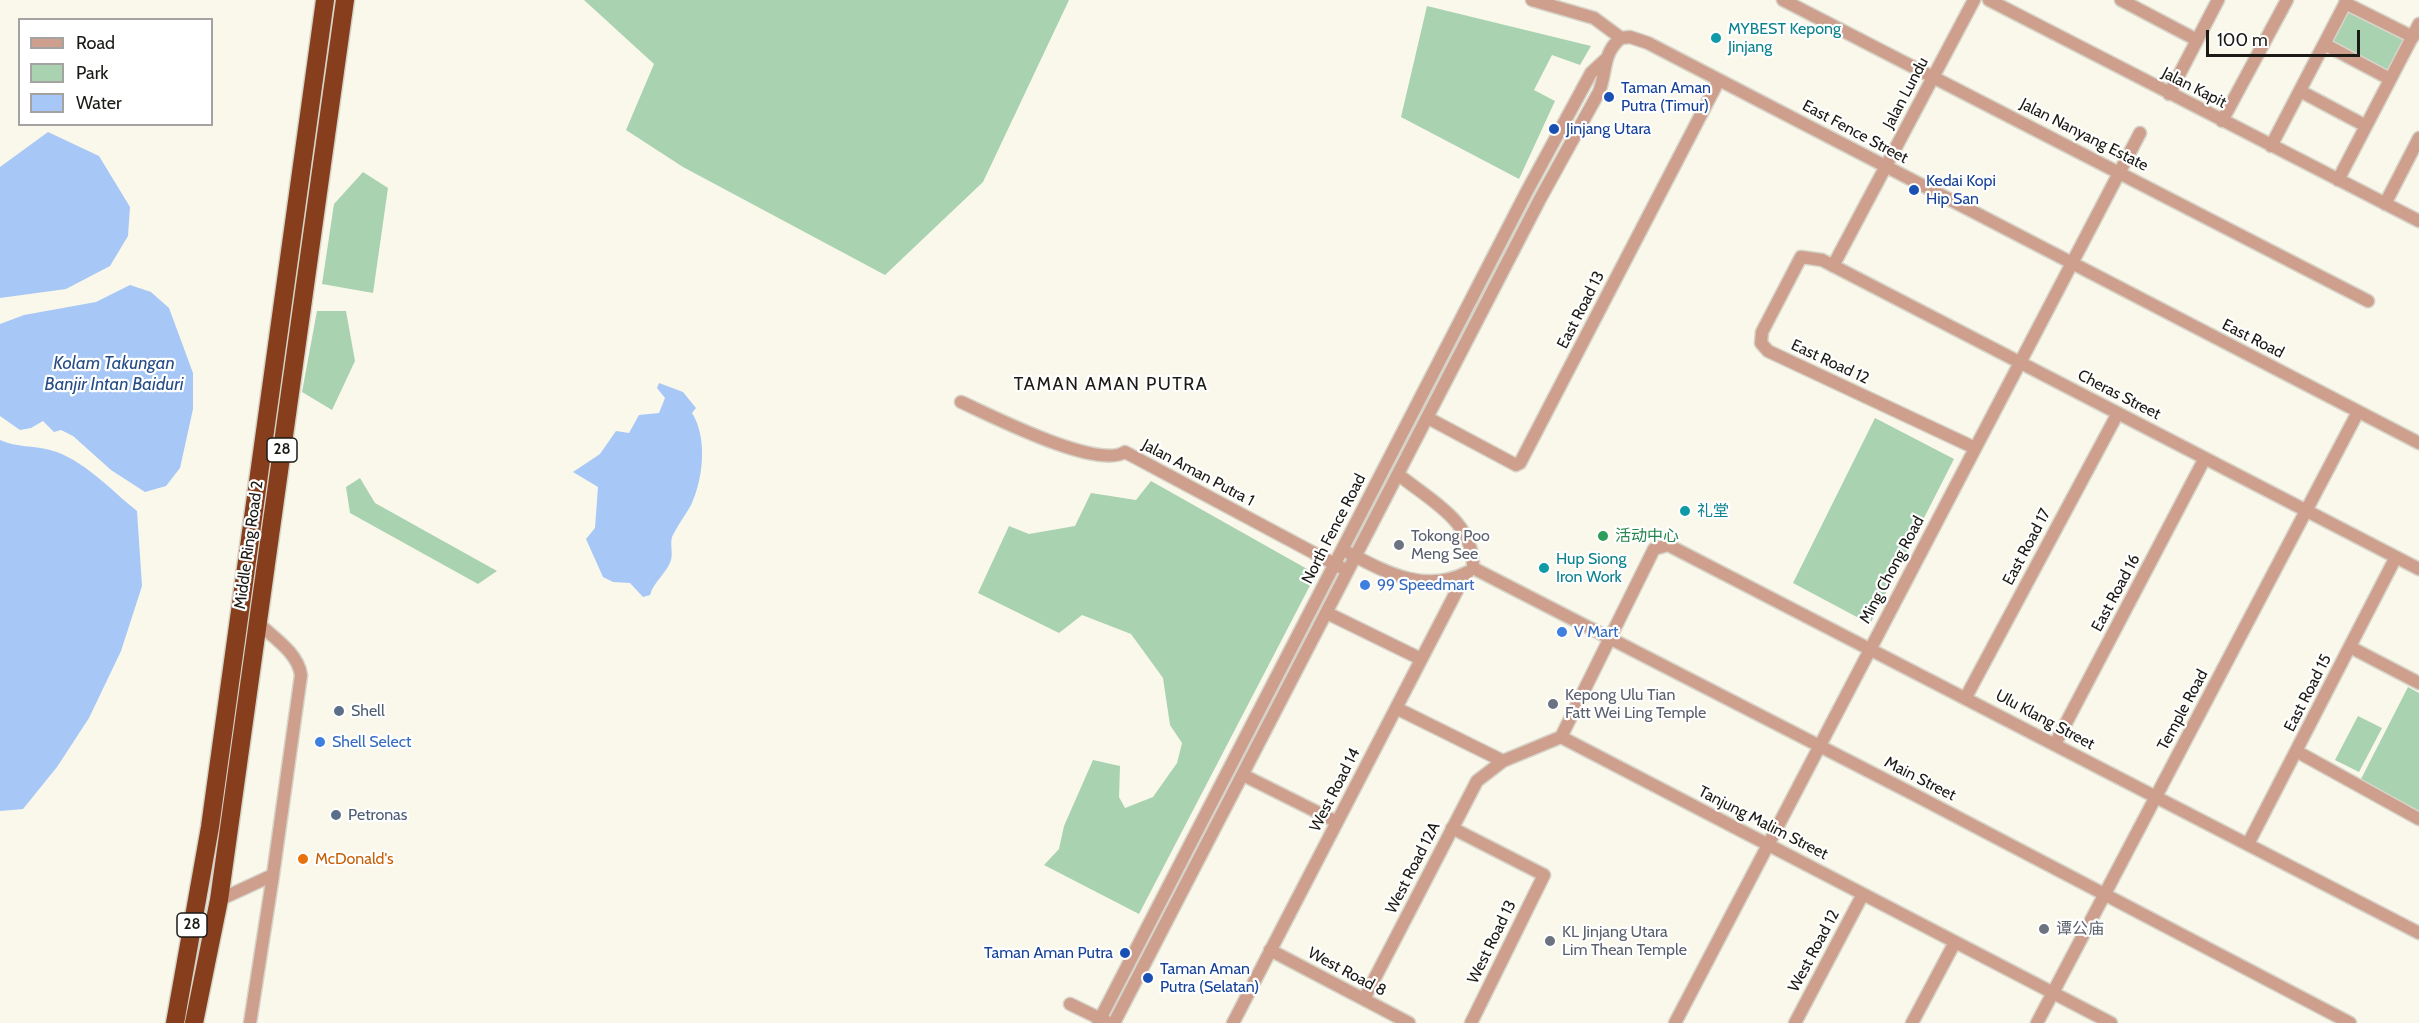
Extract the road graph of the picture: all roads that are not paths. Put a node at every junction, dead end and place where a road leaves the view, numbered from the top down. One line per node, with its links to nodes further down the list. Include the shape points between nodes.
1 (325, 0): 87 (highway, Middle Ring Road 2 / 28, via 210,827)
2 (345, 0): 54 (highway, Middle Ring Road 2 / 28)
3 (1532, 0): 13 (street, via 1594,18)
4 (1784, 0): 17 (street, Jalan Nanyang Estate)
5 (1974, 0): 17 (street, Jalan Lundu)
6 (1989, 0): 21 (street, Jalan Kapit)
7 (2121, 0): 14 (street)
8 (2218, 0): 14 (street)
9 (2287, 0): 22 (street)
10 (2346, 2): 12 (street); 15 (street)
11 (2419, 24): 12 (street)
12 (2413, 37): 18 (street)
13 (1621, 38): 16 (street, North Fence Road, via 1609,49); 19 (street, East Fence Street, via 1648,43)
14 (2197, 40): 21 (street)
15 (2324, 44): 18 (street); 20 (street)
16 (1605, 60): 40 (street, North Fence Road, via 1599,92); 46 (street, North Fence Road, via 1591,73 1526,193)
17 (1933, 76): 27 (street, Jalan Lundu); 28 (street, Jalan Nanyang Estate)
18 (2391, 79): 23 (street)
19 (1719, 80): 27 (street, East Fence Street); 40 (street, East Road 13, via 1520,463 1516,465)
20 (2300, 91): 23 (street); 26 (street)
21 (2169, 94): 22 (street, Jalan Kapit)
22 (2222, 122): 26 (street, Jalan Kapit)
23 (2366, 126): 29 (street)
24 (2140, 133): 28 (street, Ming Chong Road)
25 (2419, 138): 30 (street)
26 (2271, 146): 29 (street, Jalan Kapit)
27 (1885, 167): 33 (street, East Fence Street); 34 (street, Jalan Lundu)
28 (2119, 172): 33 (street, Ming Chong Road); 35 (street, Jalan Nanyang Estate)
29 (2338, 180): 30 (street, Jalan Kapit)
30 (2385, 204): 31 (street, Jalan Kapit)
31 (2419, 221)
32 (1801, 257): 34 (street, Cheras Street); 42 (street, East Road 12, via 1762,332 1761,343 1768,351)
33 (2071, 264): 36 (street, Ming Chong Road); 38 (street, East Road)
34 (1833, 266): 36 (street, Cheras Street)
35 (2368, 301)
36 (2020, 362): 39 (street, Cheras Street); 42 (street, Ming Chong Road)
37 (961, 402): 49 (street, Jalan Aman Putra 1, via 1043,439 1084,452 1108,458 1125,452)
38 (2358, 412): 41 (street, East Road); 45 (street, Temple Road)
39 (2118, 413): 43 (street, Cheras Street); 60 (street, East Road 17)
40 (1428, 418): 44 (street, North Fence Road)
41 (2419, 443)
42 (1975, 448): 57 (street, Ming Chong Road)
43 (2205, 458): 45 (street, Cheras Street); 63 (street, East Road 16)
44 (1399, 475): 47 (street, North Fence Road); 51 (street, via 1451,514 1466,533 1473,553)
45 (2306, 510): 48 (street, Cheras Street); 68 (street, Temple Road)
46 (1342, 550): 47 (street); 49 (street, North Fence Road)
47 (1356, 557): 51 (street, via 1408,580 1452,579); 52 (street, North Fence Road)
48 (2396, 557): 50 (street, Cheras Street); 56 (street, East Road 15)
49 (1335, 564): 52 (street, Jalan Aman Putra 1); 78 (street, North Fence Road)
50 (2419, 569)
51 (1470, 570): 55 (street, Main Street); 58 (street, West Road 14)
52 (1348, 571): 53 (street, North Fence Road)
53 (1327, 613): 58 (street); 67 (street, North Fence Road)
54 (258, 623): 74 (street, via 300,664 301,675); 77 (highway, Middle Ring Road 2 / 28)
55 (1610, 639): 57 (street, Ulu Klang Street, via 1654,549 1668,545); 62 (street); 64 (street, Main Street)
56 (2350, 647): 59 (street); 65 (street, East Road 15)
57 (1870, 648): 60 (street, Ulu Klang Street); 64 (street, Ming Chong Road)
58 (1421, 659): 61 (street, West Road 14)
59 (2419, 683)
60 (1966, 697): 63 (street, Ulu Klang Street)
61 (1396, 708): 66 (street); 70 (street, West Road 14)
62 (1561, 737): 66 (street); 73 (street, Tanjung Malim Street)
63 (2055, 744): 68 (street, Ulu Klang Street)
64 (1819, 746): 73 (street, Ming Chong Road); 76 (street, Main Street)
65 (2296, 751): 69 (street); 72 (street, East Road 15)
66 (1503, 761): 71 (street, West Road 12A, via 1477,781)
67 (1243, 775): 70 (street); 80 (street, North Fence Road)
68 (2156, 796): 72 (street, Ulu Klang Street); 76 (street, Temple Road)
69 (2419, 819)
70 (1337, 822): 82 (street, West Road 14)
71 (1452, 828): 84 (street, West Road 12A); 93 (street, West Road 13, via 1544,875)
72 (2248, 844): 79 (street, Ulu Klang Street)
73 (1768, 845): 75 (street, Tanjung Malim Street); 94 (street, Ming Chong Road)
74 (273, 875): 77 (street); 89 (street)
75 (1863, 894): 81 (street, Tanjung Malim Street); 95 (street, West Road 12)
76 (2105, 894): 83 (street, Temple Road); 99 (street, Main Street)
77 (219, 900): 88 (highway, Middle Ring Road 2 / 28)
78 (1146, 926): 80 (street); 86 (street, North Fence Road)
79 (2419, 933)
80 (1161, 934): 90 (street, North Fence Road)
81 (1955, 942): 83 (street, Tanjung Malim Street); 96 (street)
82 (1270, 951): 84 (street, West Road 8); 91 (street, West Road 14)
83 (2053, 993): 97 (street, Temple Road); 98 (street, Tanjung Malim Street)
84 (1364, 999): 92 (street, West Road 8)
85 (1070, 1004): 86 (street)
86 (1102, 1022)
87 (175, 1023)
88 (194, 1023)
89 (250, 1023)
90 (1114, 1023)
91 (1233, 1023)
92 (1409, 1023)
93 (1471, 1023)
94 (1675, 1023)
95 (1795, 1023)
96 (1912, 1023)
97 (2037, 1023)
98 (2111, 1023)
99 (2350, 1023)

